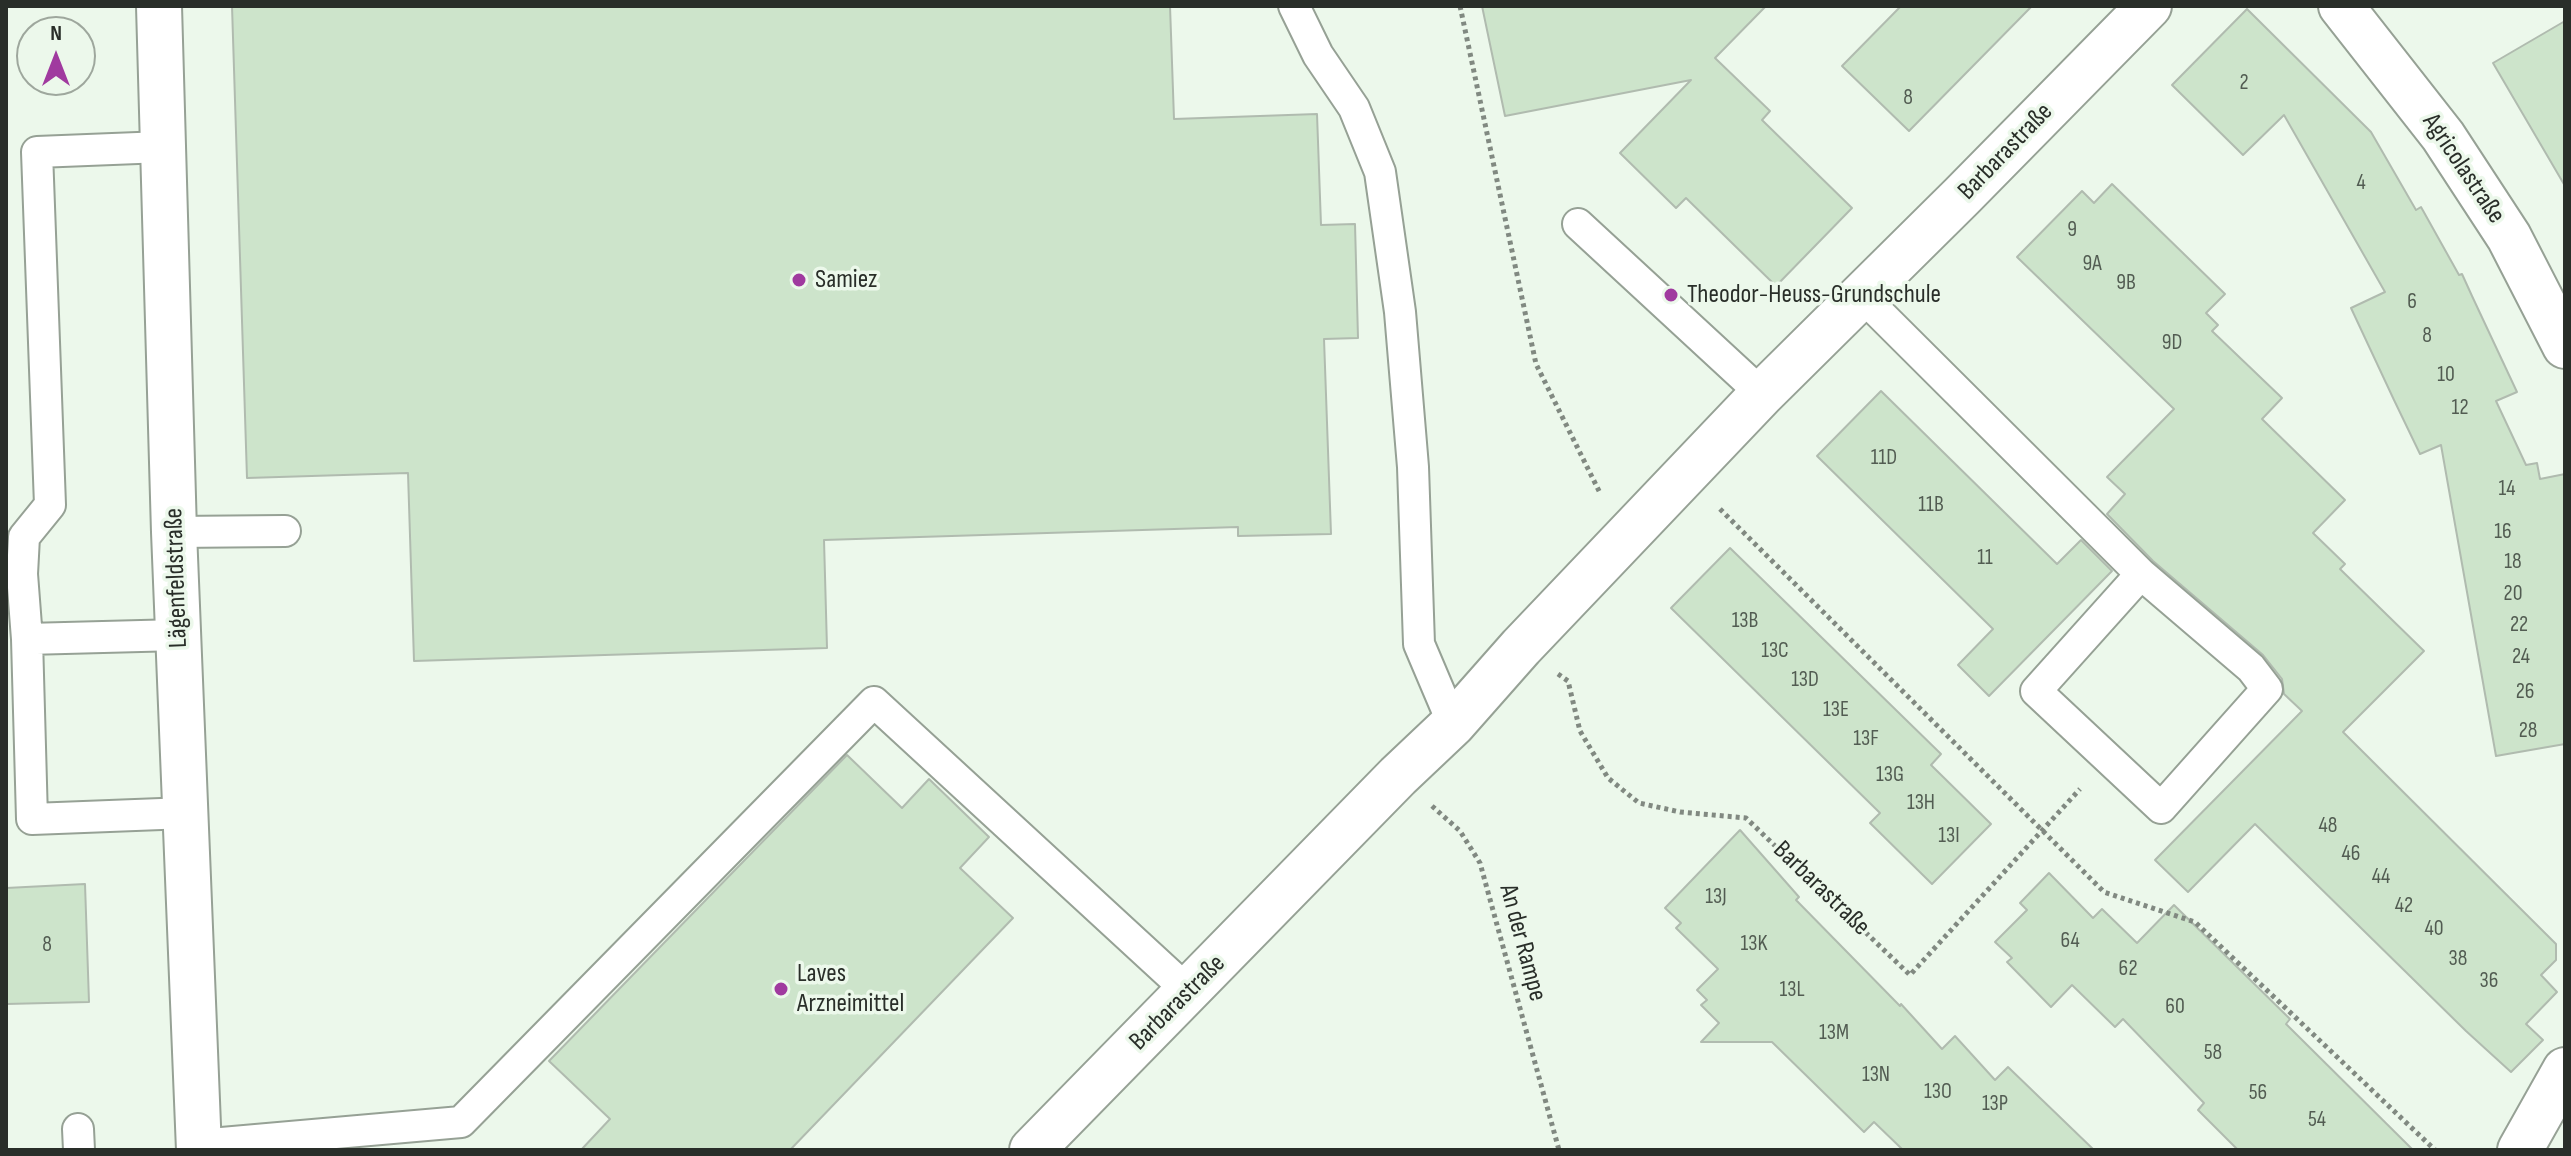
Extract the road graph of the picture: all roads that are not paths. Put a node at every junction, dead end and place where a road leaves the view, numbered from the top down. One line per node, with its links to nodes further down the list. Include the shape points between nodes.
1 (159, 6): 5 (street, Lägenfeldstraße)
2 (1294, 6): 15 (lane, via 1318,55 1354,108 1380,172 1412,451 1419,644)
3 (2149, 6): 7 (street, Barbarastraße)
4 (2341, 6): 8 (street, Agricolastraße, via 2451,148 2509,237)
5 (163, 147): 11 (street, Lägenfeldstraße); 14 (lane, via 37,152 50,505 24,537)
6 (1578, 224): 9 (lane)
7 (1862, 296): 9 (street, Barbarastraße); 12 (lane)
8 (2565, 346)
9 (1762, 394): 15 (street, Barbarastraße)
10 (285, 531): 11 (lane)
11 (174, 532): 13 (street, Lägenfeldstraße)
12 (2141, 574): 12 (lane, via 2251,668 2267,689 2161,808 2036,691)
13 (179, 635): 14 (lane); 16 (street, Lägenfeldstraße)
14 (27, 639): 16 (lane, via 32,819)
15 (1453, 724): 17 (street, Barbarastraße)
16 (187, 813): 19 (street, Lägenfeldstraße)
17 (1189, 992): 19 (lane, via 874,702 461,1122); 20 (street, Barbarastraße)
18 (2565, 1070): 21 (street)
19 (199, 1147)
20 (1032, 1150)
21 (2520, 1150)

